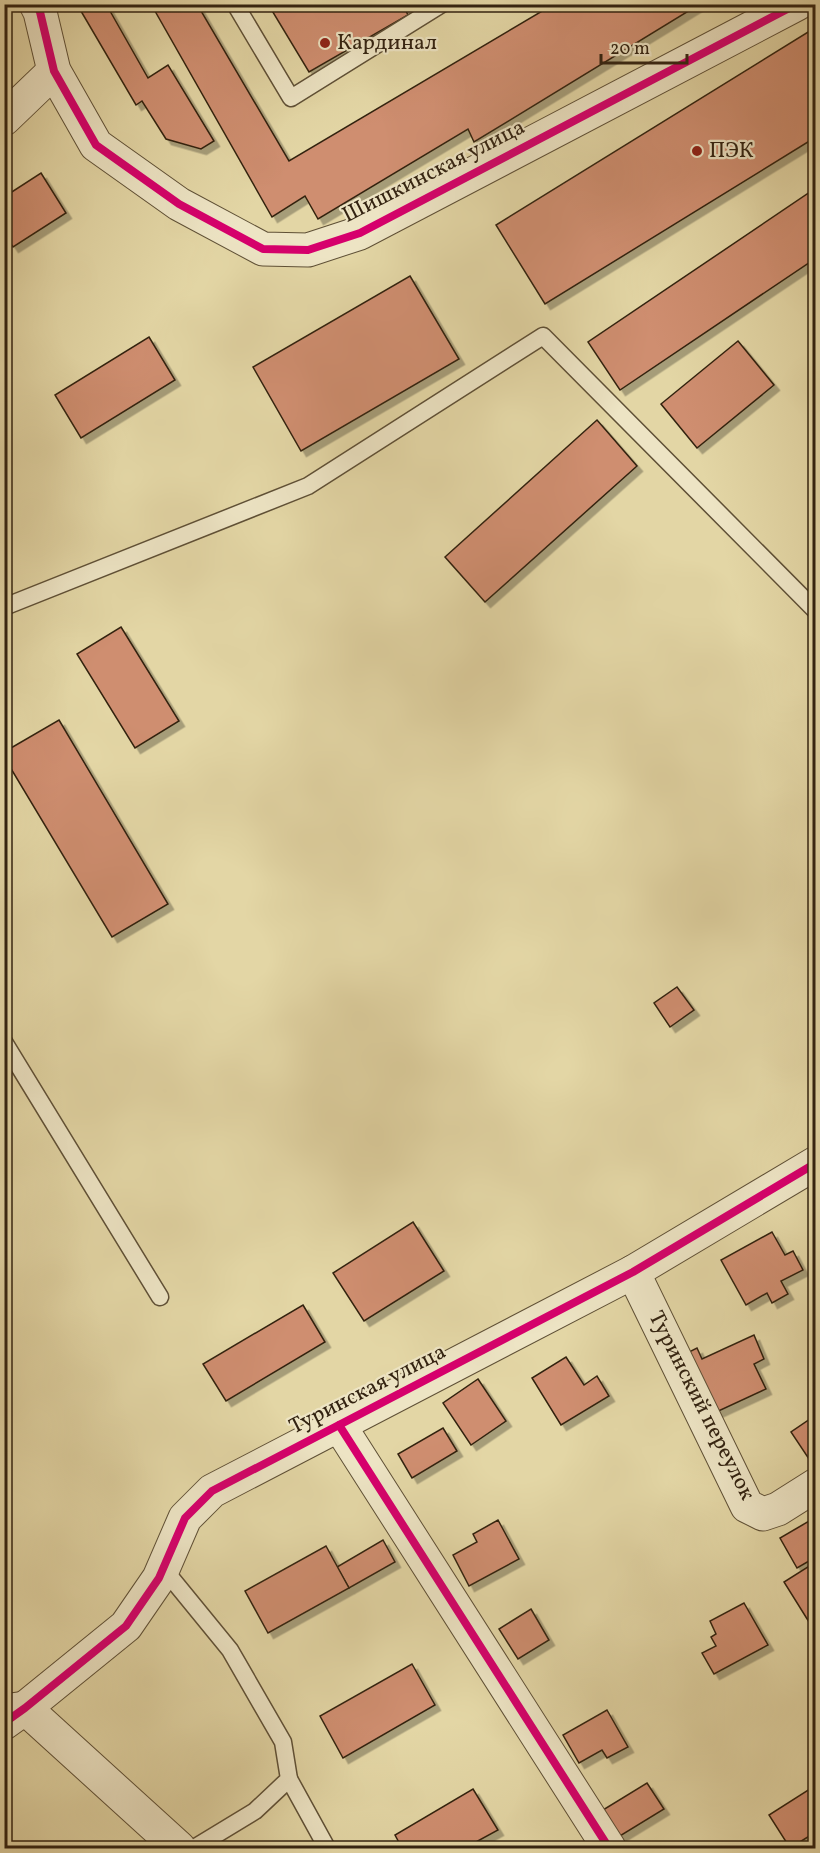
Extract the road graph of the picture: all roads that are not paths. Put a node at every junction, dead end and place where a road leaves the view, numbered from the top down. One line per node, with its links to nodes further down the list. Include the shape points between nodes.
1 (36, 4): 5 (street, Шишкинская улица)
2 (235, 4): 4 (lane, via 291,98)
3 (797, 4): 5 (street, Шишкинская улица, via 360,233 309,249 263,249 178,204 96,146)
4 (440, 5)
5 (54, 71): 6 (street)
6 (4, 119)
7 (4, 607): 8 (lane, via 308,486 543,336)
8 (816, 611)
9 (4, 1042): 12 (lane)
10 (816, 1163): 11 (street, Туринская улица)
11 (633, 1272): 13 (street, Туринская улица); 14 (street, Туринский переулок, via 747,1506 763,1514)
12 (160, 1297)
13 (339, 1425): 15 (street, Туринская улица, via 212,1491 185,1518); 21 (street)
14 (816, 1485)
15 (163, 1569): 16 (street, Туринская улица, via 126,1626); 17 (lane, via 230,1650 282,1742)
16 (11, 1714): 18 (street)
17 (289, 1779): 19 (lane, via 255,1811); 20 (lane)
18 (179, 1848)
19 (194, 1848)
20 (327, 1848)
21 (609, 1848)

